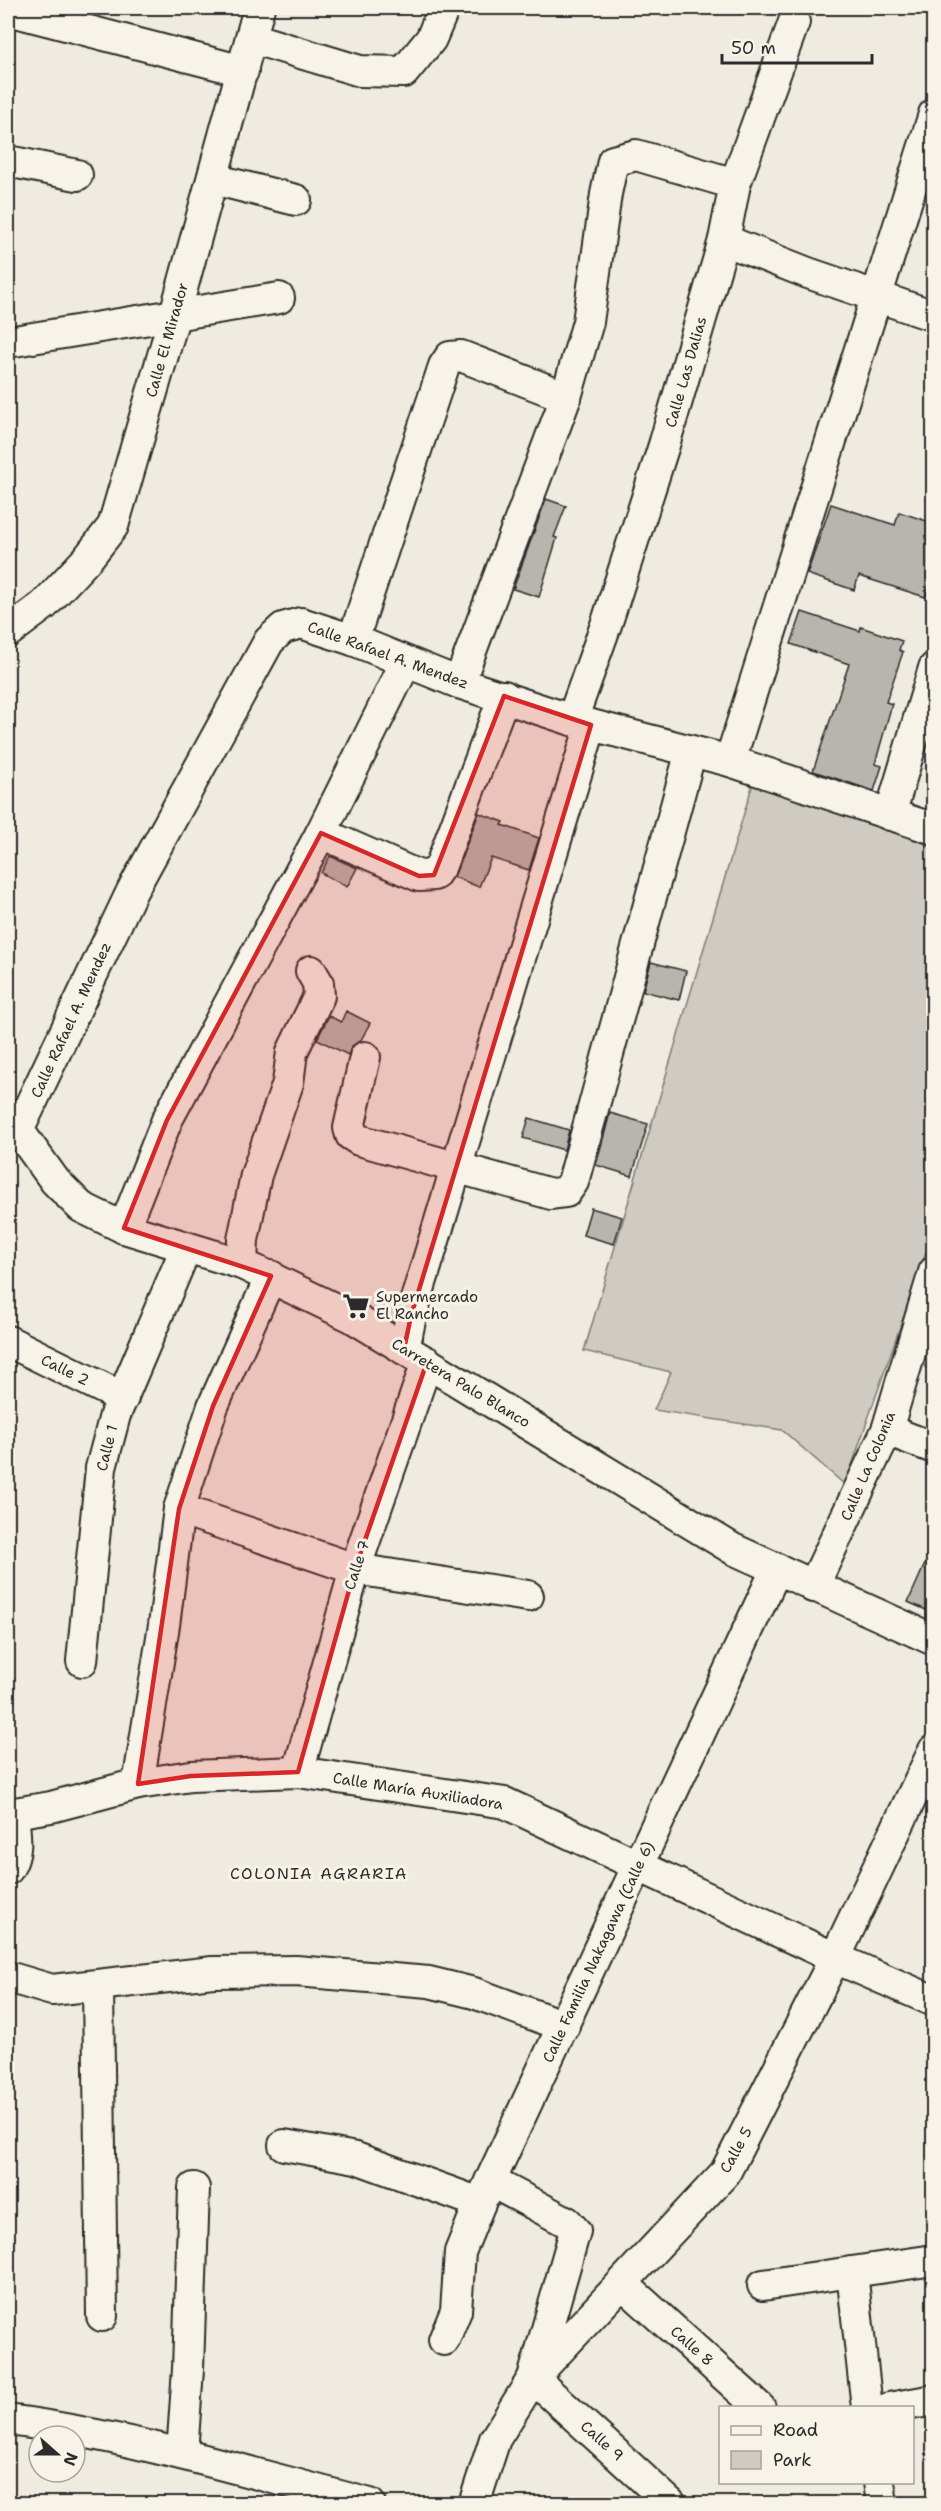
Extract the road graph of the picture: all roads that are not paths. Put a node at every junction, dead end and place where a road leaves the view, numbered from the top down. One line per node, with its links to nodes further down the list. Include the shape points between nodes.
1 (259, 8): 5 (street, Calle El Mirador)
2 (444, 8): 5 (street, via 431,39 404,72 360,71)
3 (8, 10): 6 (street)
4 (794, 22): 11 (street, Calle Las Dalias)
5 (251, 38): 6 (street, Calle El Mirador)
6 (243, 71): 10 (street, Calle El Mirador)
7 (933, 114): 14 (street)
8 (8, 161): 9 (street)
9 (77, 175)
10 (213, 179): 12 (street); 16 (street, Calle El Mirador)
11 (735, 184): 13 (street, Calle Las Dalias); 19 (street, via 636,155 613,161 588,322)
12 (296, 200)
13 (724, 240): 14 (street); 26 (street, Calle Las Dalias, via 661,456 607,622)
14 (878, 297): 17 (street); 28 (street)
15 (279, 298): 16 (street)
16 (175, 314): 18 (street); 20 (street, Calle El Mirador, via 113,526 44,605)
17 (933, 316)
18 (8, 342)
19 (566, 397): 21 (street, via 461,356 450,357); 24 (street)
20 (8, 632)
21 (353, 640): 22 (street, Calle Rafael A. Mendez); 34 (street, Calle Rafael A. Mendez, via 301,623 283,628 269,640 132,891)
22 (406, 662): 24 (street, Calle Rafael A. Mendez); 31 (street)
23 (933, 668): 29 (street)
24 (459, 683): 25 (street, Calle Rafael A. Mendez)
25 (504, 696): 26 (street, Calle Rafael A. Mendez); 31 (street, via 434,875 419,876)
26 (581, 723): 27 (street, Calle Rafael A. Mendez); 35 (street, Calle Las Dalias)
27 (691, 751): 28 (street, Calle Rafael A. Mendez); 35 (street, via 573,1182 566,1192 551,1194)
28 (730, 761): 29 (street, Calle Rafael A. Mendez)
29 (890, 815): 30 (street, Calle Rafael A. Mendez)
30 (933, 829)
31 (321, 834): 36 (street, via 167,1120)
32 (311, 970): 38 (street, via 318,982 319,996 292,1052 288,1083 256,1175)
33 (365, 1057): 35 (street, via 348,1128 351,1135)
34 (13, 1124): 36 (street, Carretera Palo Blanco, via 55,1181 81,1207)
35 (456, 1167): 43 (street, Calle 7, via 411,1316)
36 (124, 1228): 37 (street, Carretera Palo Blanco)
37 (186, 1248): 38 (street, Carretera Palo Blanco); 44 (street, Calle 1)
38 (242, 1264): 40 (street, Carretera Palo Blanco)
39 (933, 1272): 41 (street, Calle La Colonia)
40 (271, 1276): 43 (street, Carretera Palo Blanco); 47 (street, via 213,1406)
41 (928, 1307): 45 (street, Calle La Colonia)
42 (8, 1341): 44 (street, Calle 2)
43 (416, 1355): 48 (street, Calle 7); 49 (street, Carretera Palo Blanco, via 733,1549)
44 (123, 1398): 53 (street, Calle 1, via 101,1468)
45 (887, 1430): 46 (street); 50 (street, Calle La Colonia)
46 (933, 1448)
47 (179, 1509): 48 (street); 56 (street)
48 (355, 1569): 51 (street); 55 (street, Calle 7)
49 (776, 1570): 50 (street, Carretera Palo Blanco); 58 (street, Calle Familia Nakagawa (Calle 6))
50 (813, 1587): 52 (street, Carretera Palo Blanco)
51 (528, 1596)
52 (933, 1640)
53 (82, 1661)
54 (933, 1750): 60 (street, Calle 5)
55 (298, 1772): 56 (street, Calle María Auxiliadora, via 191,1776); 58 (street, Calle María Auxiliadora, via 505,1803)
56 (138, 1784): 57 (street, Calle María Auxiliadora)
57 (10, 1814): 59 (street, via 16,1848)
58 (638, 1866): 60 (street, Calle María Auxiliadora); 64 (street, Calle Familia Nakagawa (Calle 6))
59 (8, 1869)
60 (835, 1958): 63 (street, Calle María Auxiliadora); 70 (street, Calle 5, via 726,2173)
61 (8, 1977): 62 (street, via 52,1990)
62 (98, 1986): 64 (street, via 213,1972 296,1971 429,1982 474,1993); 72 (street)
63 (933, 2001)
64 (564, 2026): 67 (street, Calle Familia Nakagawa (Calle 6))
65 (284, 2145): 67 (street, via 356,2158)
66 (194, 2188): 80 (street)
67 (485, 2192): 73 (street, Calle Familia Nakagawa (Calle 6), via 460,2252 456,2312); 74 (street, via 567,2222 575,2231)
68 (933, 2260): 69 (street)
69 (852, 2272): 71 (street); 77 (street)
70 (623, 2284): 74 (street, Calle 5); 76 (street, Calle 8)
71 (763, 2285)
72 (102, 2316)
73 (444, 2340)
74 (533, 2378): 83 (street, Calle 5, via 495,2439); 84 (street, Calle 9)
75 (933, 2400): 78 (street)
76 (758, 2406)
77 (867, 2406)
78 (900, 2406)
79 (8, 2420): 80 (street)
80 (182, 2454): 82 (street)
81 (879, 2484): 85 (street)
82 (370, 2504)
83 (474, 2504)
84 (670, 2504)
85 (882, 2504)

